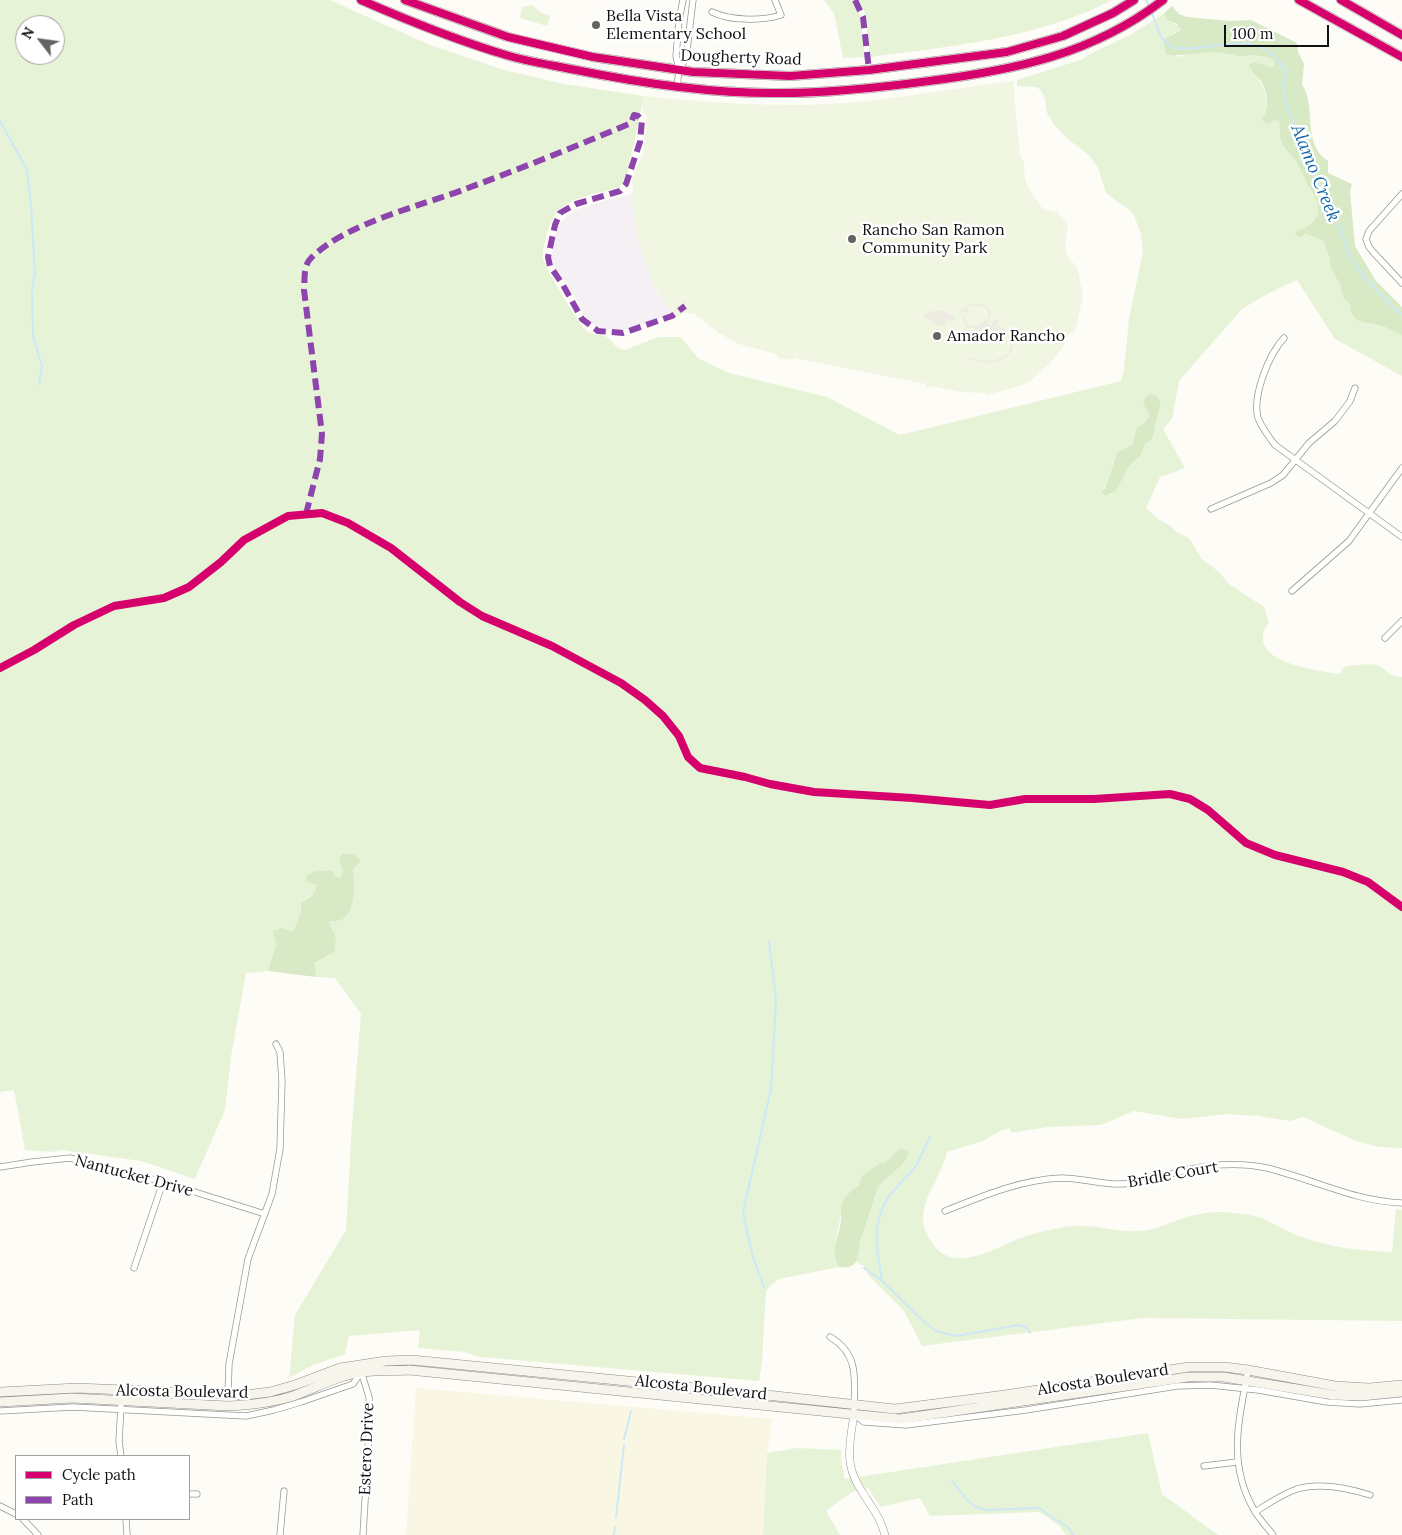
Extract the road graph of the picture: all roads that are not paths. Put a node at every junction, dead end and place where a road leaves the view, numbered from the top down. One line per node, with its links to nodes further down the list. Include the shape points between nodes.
1 (361, 0): 14 (main road, Dougherty Road, via 434,30 525,60 612,78)
2 (405, 0): 13 (main road, Dougherty Road, via 550,48)
3 (683, 0): 13 (street, via 676,56)
4 (693, 0): 13 (street, via 686,58)
5 (774, 0): 10 (street, via 781,15 774,17 727,18)
6 (1134, 0): 13 (main road, Dougherty Road, via 1090,25 1007,52 869,70 790,76)
7 (1163, 0): 14 (main road, Dougherty Road, via 1096,40 1037,62 969,76 881,88 772,93)
8 (1299, 0): 12 (main road)
9 (1341, 0): 11 (main road)
10 (712, 12)
11 (1402, 35)
12 (1402, 57)
13 (679, 70): 14 (street)
14 (677, 87)
15 (1402, 194): 16 (street, via 1368,231 1366,240 1368,248)
16 (1402, 282)
17 (1284, 338): 19 (street, via 1260,383 1258,417 1274,445)
18 (1355, 388): 19 (street, via 1335,421)
19 (1296, 459): 21 (street, via 1283,475 1271,483); 22 (street)
20 (1402, 468): 22 (street)
21 (1211, 509)
22 (1370, 514): 23 (street); 24 (street, via 1348,541)
23 (1402, 537)
24 (1292, 591)
25 (1402, 621): 26 (street)
26 (1385, 638)
27 (276, 1044): 32 (street, via 280,1052 282,1081 280,1149)
28 (0, 1167): 29 (street, Nantucket Drive, via 70,1158)
29 (163, 1182): 32 (street, Nantucket Drive); 33 (street)
30 (1402, 1203): 31 (street, Bridle Court, via 1371,1200 1266,1168 1224,1166 1189,1169 1129,1184 1063,1178 1030,1181 997,1190)
31 (945, 1212)
32 (265, 1214): 41 (street, via 248,1259 229,1364)
33 (134, 1268)
34 (830, 1337): 45 (street, via 840,1343 854,1366)
35 (360, 1368): 41 (main road, Alcosta Boulevard, via 340,1368 270,1392); 42 (street, Alcosta Boulevard, via 353,1384 246,1416); 45 (main road, Alcosta Boulevard, via 386,1361 412,1360); 46 (main road, Alcosta Boulevard, via 272,1402); 48 (main road, Alcosta Boulevard, via 409,1370); 64 (street, Estero Drive, via 369,1397 370,1417)
36 (1248, 1370): 37 (street); 38 (main road, Alcosta Boulevard, via 1335,1386 1369,1388); 45 (main road, Alcosta Boulevard, via 1189,1367 896,1409)
37 (1245, 1384): 40 (main road, Alcosta Boulevard, via 1333,1395); 43 (street, Alcosta Boulevard, via 1327,1402 1360,1404); 48 (main road, Alcosta Boulevard, via 1224,1377 1188,1377 900,1418); 50 (street)
38 (1402, 1385)
39 (0, 1392): 42 (main road, Alcosta Boulevard, via 77,1388)
40 (1402, 1392)
41 (228, 1395): 42 (main road, Alcosta Boulevard); 46 (main road)
42 (122, 1400): 44 (main road, Alcosta Boulevard, via 72,1398); 46 (main road, Alcosta Boulevard); 47 (street, Alcosta Boulevard); 49 (street)
43 (1402, 1400)
44 (0, 1402)
45 (854, 1403): 48 (street)
46 (228, 1406)
47 (0, 1411)
48 (854, 1414): 65 (street, via 850,1461 864,1497 879,1518)
49 (121, 1455)
50 (1237, 1462): 51 (street); 57 (street)
51 (1204, 1466)
52 (284, 1492): 63 (street)
53 (190, 1494): 54 (street)
54 (196, 1494)
55 (1370, 1496): 57 (street, via 1352,1489 1308,1487 1294,1490)
56 (0, 1506): 58 (street)
57 (1254, 1512): 66 (street)
58 (15, 1514)
59 (24, 1520): 61 (street)
60 (126, 1520): 62 (street)
61 (38, 1535)
62 (127, 1535)
63 (280, 1535)
64 (363, 1535)
65 (885, 1535)
66 (1273, 1535)

